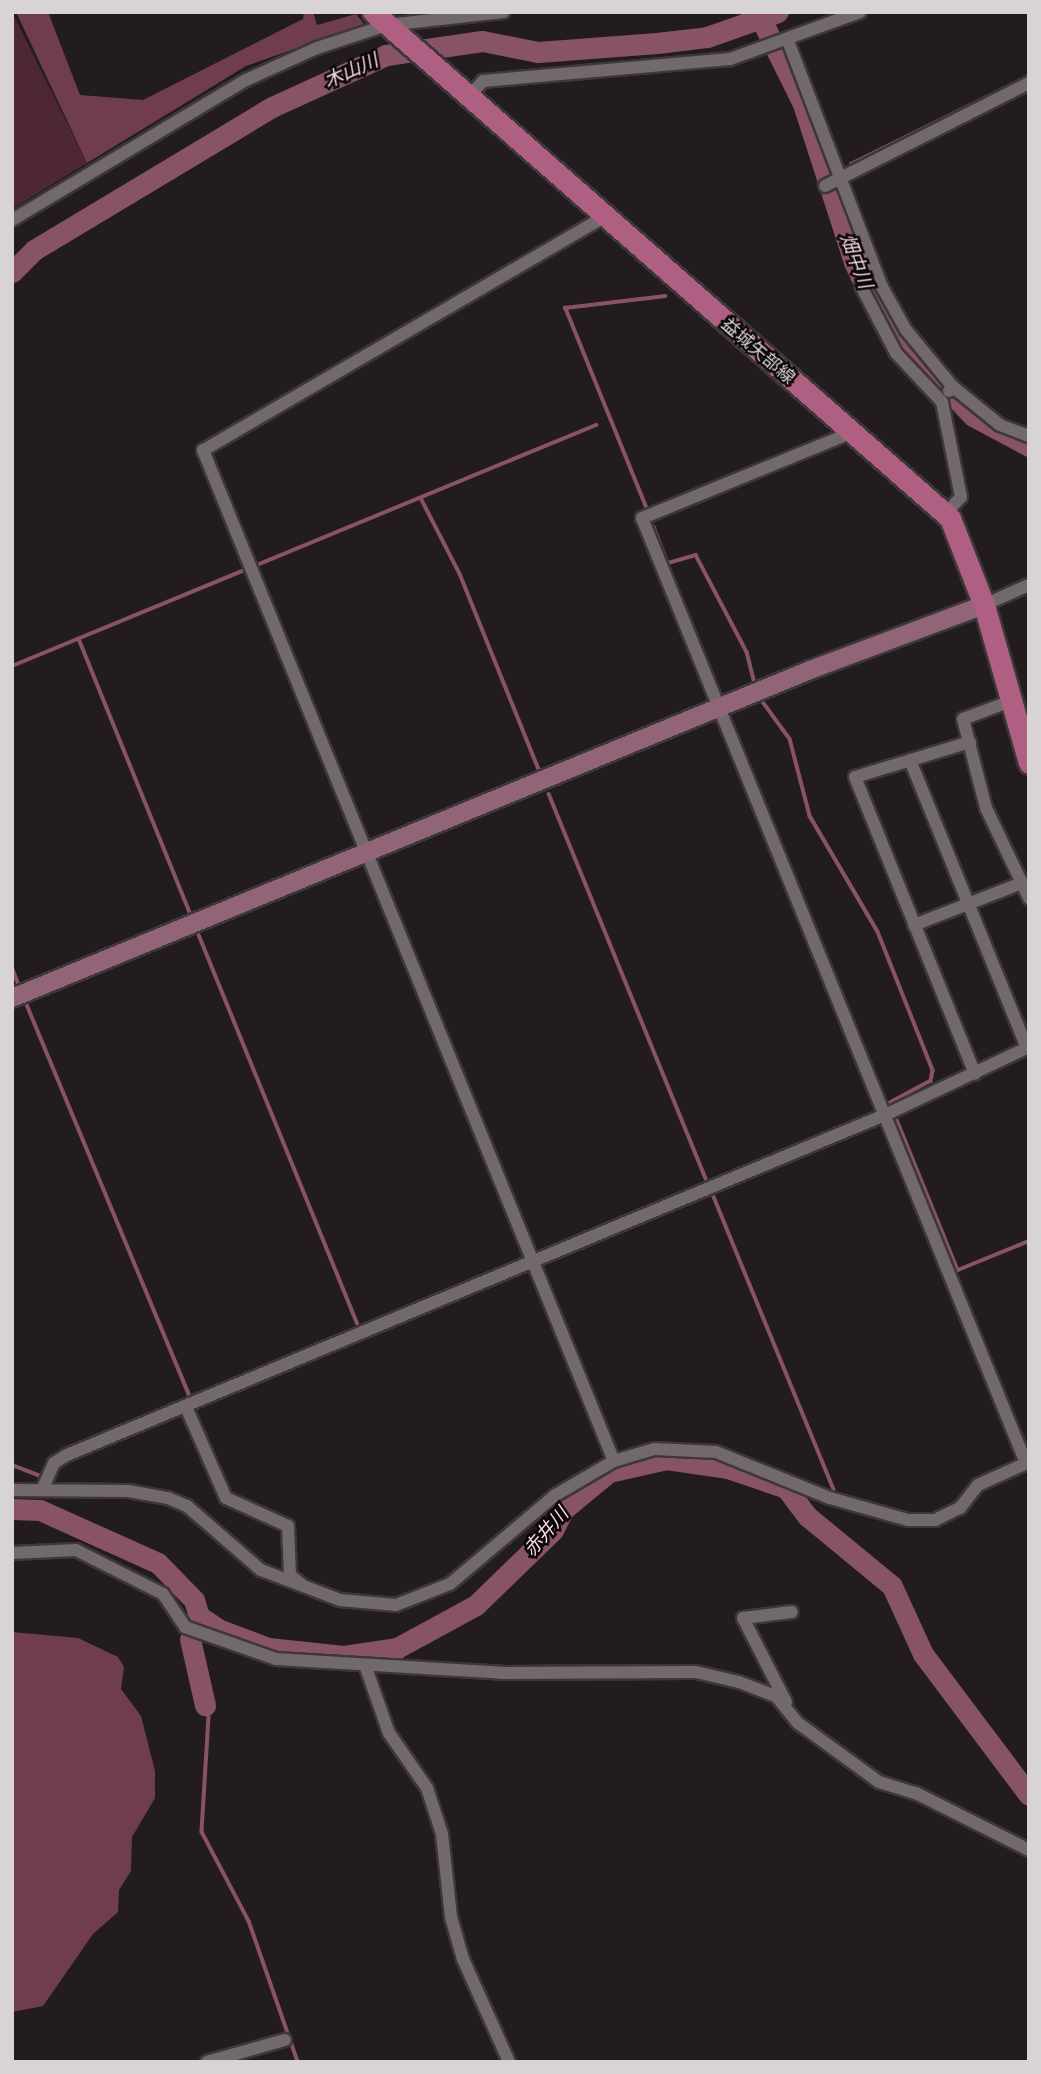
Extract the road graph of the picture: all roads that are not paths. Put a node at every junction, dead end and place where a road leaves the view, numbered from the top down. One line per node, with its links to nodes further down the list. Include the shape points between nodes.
1 (503, 12): 3 (street)
2 (860, 12): 4 (street)
3 (380, 18): 6 (main road, 益城矢部線); 10 (street, via 246,80)
4 (780, 44): 6 (street, via 689,66 483,81); 7 (street)
5 (1029, 83): 7 (street)
6 (471, 94): 9 (main road, 益城矢部線)
7 (841, 177): 8 (street); 12 (street, via 881,285 906,330)
8 (825, 186)
9 (604, 217): 14 (main road, 益城矢部線); 24 (street, via 204,450)
10 (12, 219)
11 (861, 286): 13 (street, via 896,353)
12 (953, 387): 13 (street); 15 (street, via 1000,425)
13 (941, 398): 16 (street, via 961,497)
14 (853, 432): 16 (main road, 益城矢部線); 20 (street, via 642,518)
15 (1029, 436)
16 (946, 513): 18 (main road, 益城矢部線, via 962,538)
17 (1029, 584): 18 (street)
18 (984, 606): 19 (main road, 益城矢部線); 20 (street)
19 (1011, 701): 21 (street, via 963,719); 23 (main road, 益城矢部線)
20 (721, 707): 24 (street); 32 (street)
21 (970, 742): 22 (street); 25 (street, via 986,808)
22 (910, 760): 27 (street); 28 (street, via 855,777)
23 (1029, 763)
24 (369, 851): 29 (street); 33 (street)
25 (1023, 883): 26 (street); 27 (street)
26 (1029, 898)
27 (969, 904): 28 (street); 30 (street)
28 (914, 925): 31 (street)
29 (12, 998)
30 (1028, 1048): 31 (street)
31 (975, 1074): 32 (street)
32 (887, 1114): 33 (street); 36 (street)
33 (536, 1260): 34 (street); 35 (street)
34 (186, 1407): 38 (street, via 54,1463); 40 (street, via 226,1498 288,1526 290,1575)
35 (614, 1461): 36 (street, via 654,1449 716,1452 830,1498 908,1520 935,1520 960,1508 978,1485); 40 (street, via 554,1496 435,1592 396,1605 368,1606)
36 (1028, 1463)
37 (12, 1490): 38 (street)
38 (42, 1490): 40 (street, via 168,1498 187,1506 261,1570)
39 (12, 1553): 42 (street, via 76,1550 163,1594 185,1628 276,1659)
40 (307, 1589)
41 (792, 1612): 43 (street, via 743,1618)
42 (365, 1665): 43 (street, via 502,1673 696,1672 776,1696); 47 (street, via 389,1733 427,1788 442,1833 451,1917 463,1959)
43 (789, 1708): 44 (street, via 798,1723 879,1782 916,1793)
44 (1029, 1850)
45 (285, 2040): 46 (street)
46 (207, 2062)
47 (509, 2062)

